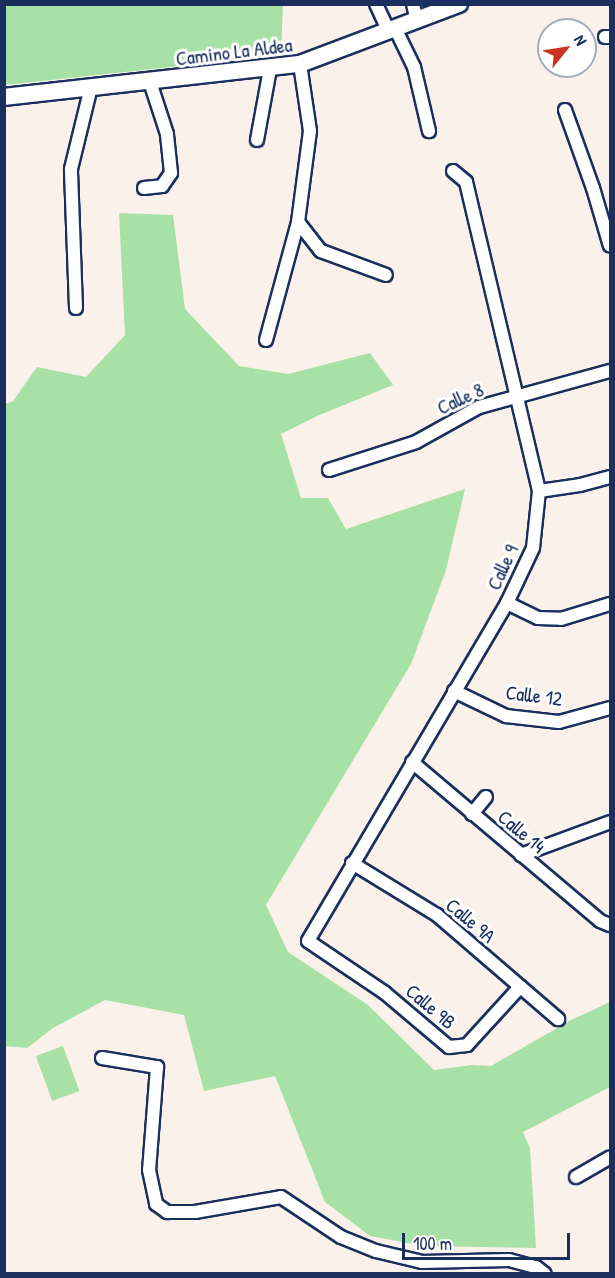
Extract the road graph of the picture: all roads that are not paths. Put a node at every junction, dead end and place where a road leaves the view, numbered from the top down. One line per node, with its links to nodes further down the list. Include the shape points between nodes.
1 (376, 4): 5 (street)
2 (413, 4): 4 (street)
3 (459, 4): 4 (street, Camino La Aldea)
4 (417, 22): 5 (street, Camino La Aldea)
5 (392, 31): 6 (street, Camino La Aldea); 12 (street, via 414,67)
6 (300, 64): 7 (street, Camino La Aldea); 16 (street, via 310,130)
7 (270, 69): 8 (street, Camino La Aldea); 13 (street)
8 (150, 82): 9 (street, Camino La Aldea); 15 (street, via 167,134 171,173 162,186)
9 (91, 87): 10 (street, Camino La Aldea); 19 (street, via 71,169)
10 (4, 97)
11 (565, 110): 17 (street)
12 (429, 131)
13 (256, 140)
14 (453, 171): 22 (street, Calle 9, via 466,182)
15 (144, 188)
16 (298, 222): 18 (street, via 321,251); 20 (street)
17 (610, 246)
18 (386, 275)
19 (76, 308)
20 (266, 340)
21 (610, 371): 22 (street, Calle 8)
22 (518, 396): 23 (street, Calle 8, via 479,407 416,442); 25 (street, Calle 9)
23 (329, 470)
24 (610, 477): 25 (street)
25 (538, 491): 26 (street, Calle 9, via 533,548)
26 (507, 603): 27 (street, via 538,618 561,620); 28 (street, Calle 9)
27 (610, 604)
28 (454, 691): 29 (street, Calle 12, via 506,716 559,722); 30 (street, Calle 9)
29 (610, 708)
30 (412, 762): 32 (street, Calle 14); 35 (street, Calle 9)
31 (486, 797): 32 (street)
32 (472, 814): 34 (street, Calle 14)
33 (610, 822): 34 (street)
34 (521, 855): 36 (street, Calle 14, via 600,921)
35 (352, 863): 37 (street, Calle 9); 38 (street, Calle 9A, via 436,915)
36 (610, 925)
37 (308, 941): 38 (street, Calle 9B, via 385,993 449,1047 467,1045)
38 (520, 987): 39 (street, Calle 9A)
39 (558, 1019)
40 (102, 1058): 43 (street, via 157,1067 149,1170 156,1204 167,1212 195,1212 280,1197 341,1237 376,1251 422,1262 509,1260 536,1267)
41 (610, 1157): 42 (street)
42 (576, 1177)
43 (545, 1274)

